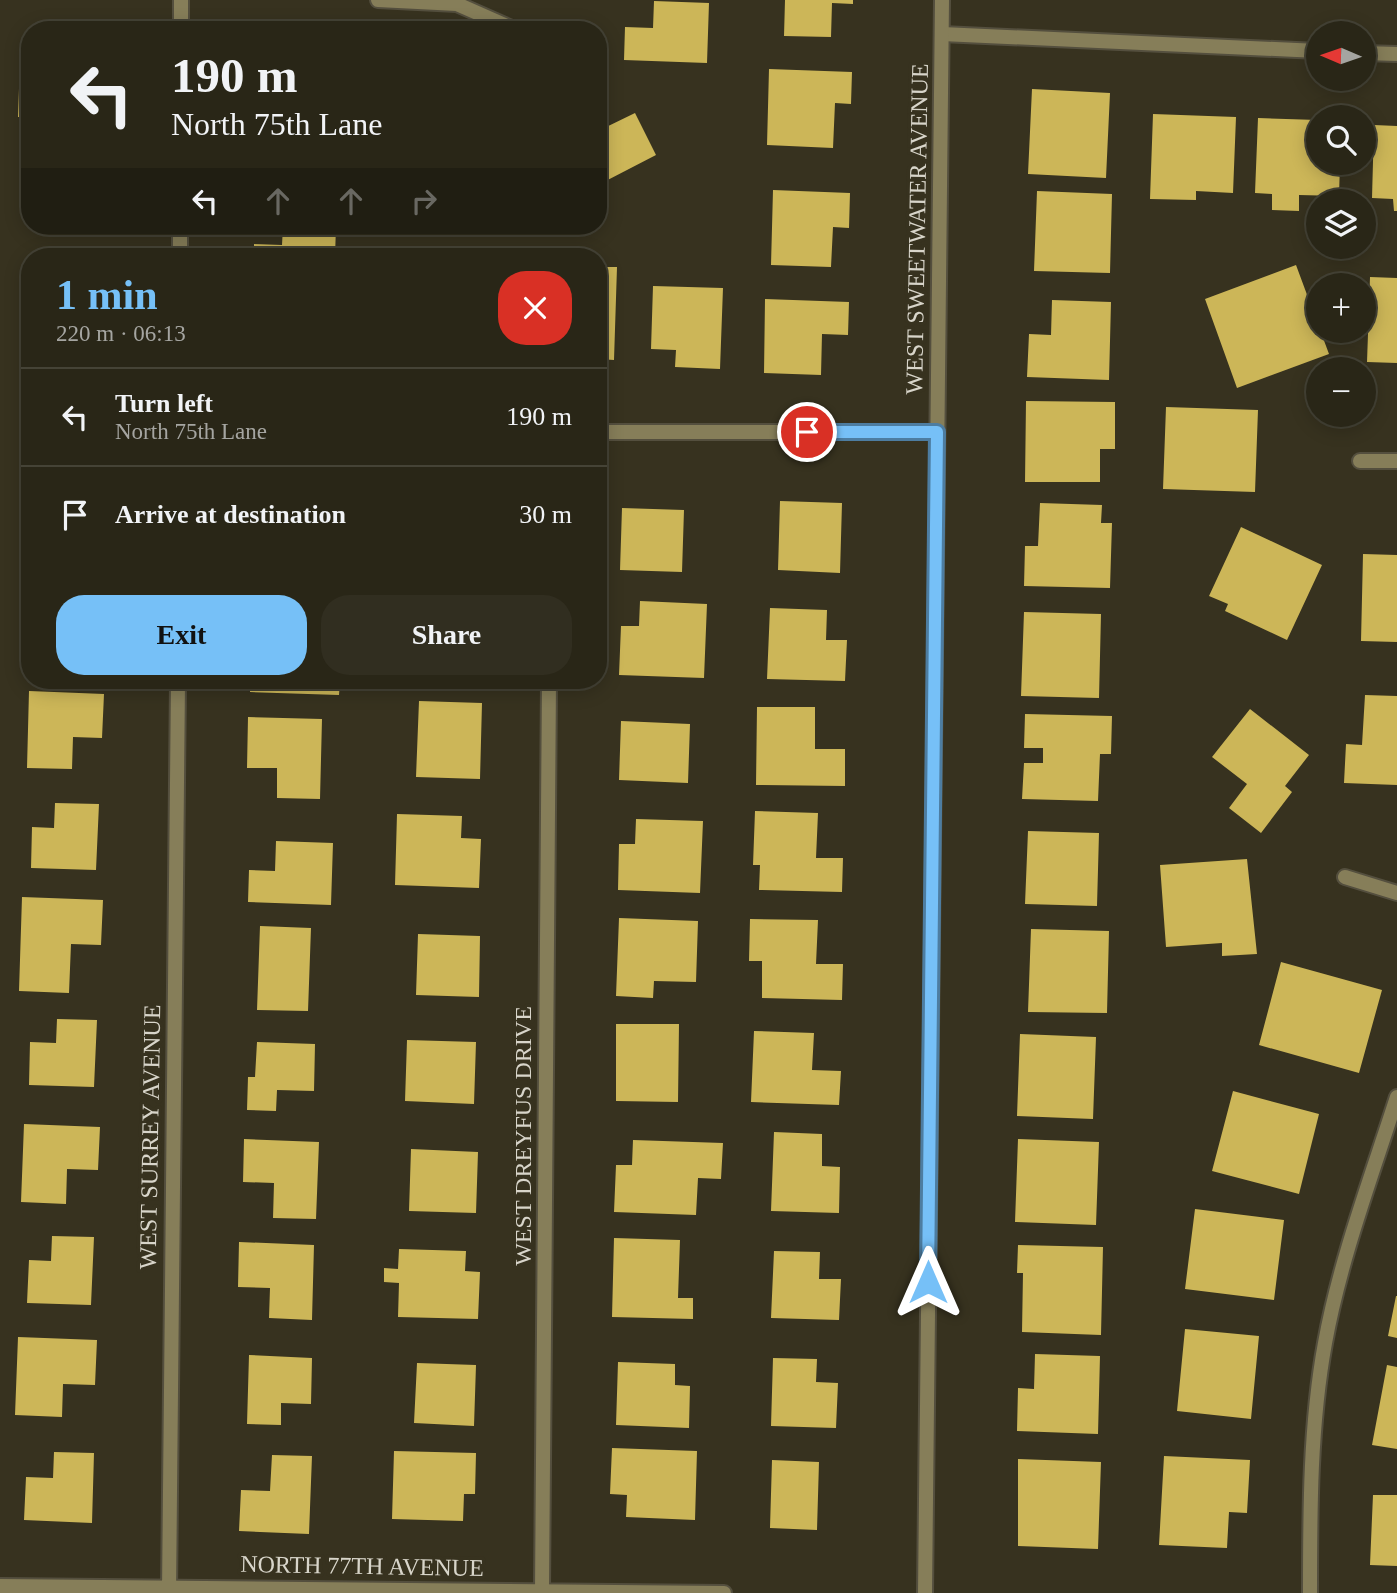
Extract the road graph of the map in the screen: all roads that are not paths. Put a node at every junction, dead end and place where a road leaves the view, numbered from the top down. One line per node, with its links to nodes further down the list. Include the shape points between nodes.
1 (181, 0): 4 (street)
2 (378, 0): 5 (street, via 457,4)
3 (942, 0): 6 (street, WEST SWEETWATER AVENUE)
4 (181, 21)
5 (496, 21)
6 (942, 34): 7 (street); 11 (street, WEST SWEETWATER AVENUE)
7 (1306, 50)
8 (1376, 53): 9 (street)
9 (1397, 54)
10 (607, 432): 11 (street)
11 (937, 432): 23 (street, WEST SWEETWATER AVENUE)
12 (1360, 461): 13 (street)
13 (1397, 461)
14 (178, 689): 20 (street, WEST SURREY AVENUE)
15 (549, 689): 21 (street, WEST DREYFUS DRIVE)
16 (1345, 877): 17 (street)
17 (1397, 893)
18 (1397, 1097): 24 (street, via 1354,1229 1325,1343 1310,1488)
19 (0, 1586): 20 (street, NORTH 77TH AVENUE)
20 (169, 1590): 21 (street, NORTH 77TH AVENUE)
21 (542, 1591): 22 (street, NORTH 77TH AVENUE)
22 (724, 1593)
23 (925, 1593)
24 (1310, 1593)

